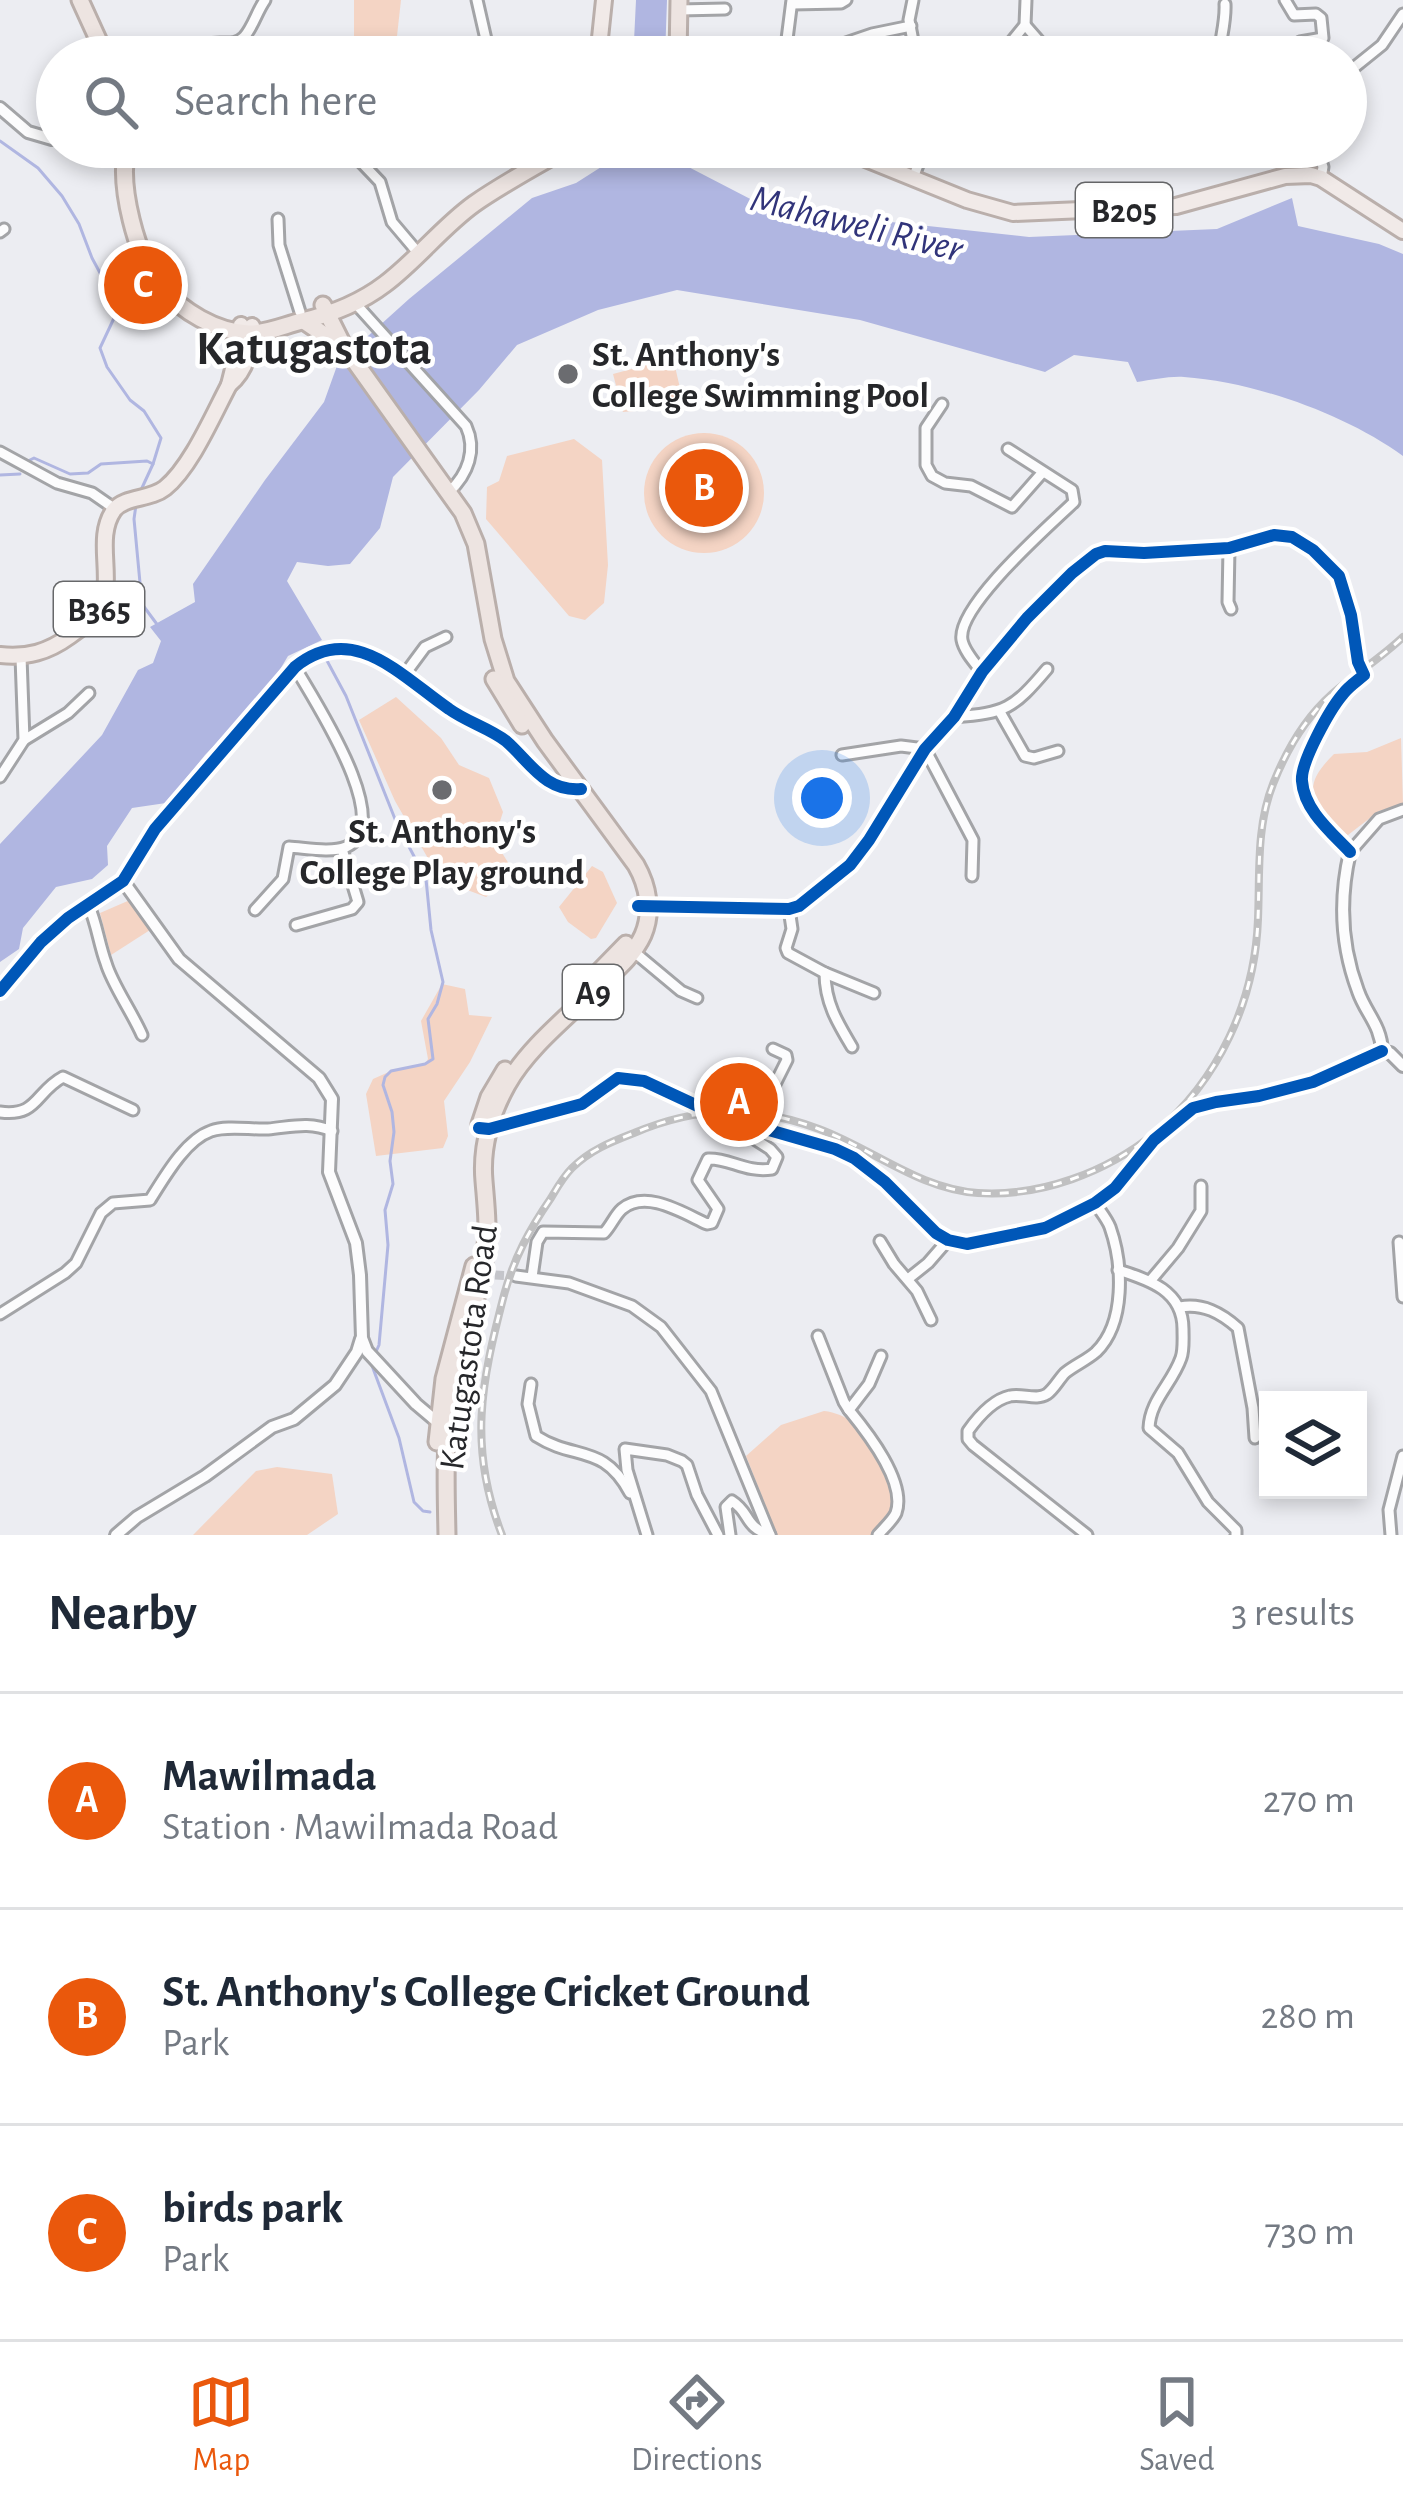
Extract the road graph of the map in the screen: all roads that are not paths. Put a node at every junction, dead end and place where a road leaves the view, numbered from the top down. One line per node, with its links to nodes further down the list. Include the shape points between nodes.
1 (80, 0): 16 (highway)
2 (265, 0): 17 (street)
3 (477, 0): 18 (street)
4 (604, 0): 19 (main road)
5 (846, 0): 9 (street)
6 (913, 0): 14 (street)
7 (1026, 0): 15 (street)
8 (1285, 0): 27 (street, via 1294,15 1321,18)
9 (792, 2): 21 (street)
10 (1225, 4): 26 (street)
11 (679, 5): 12 (street); 20 (highway)
12 (725, 8)
13 (1403, 14): 28 (street)
14 (911, 26): 22 (street); 23 (street)
15 (1025, 26): 24 (street); 25 (street)
16 (96, 36)
17 (244, 36)
18 (485, 36)
19 (600, 36)
20 (678, 36)
21 (785, 36)
22 (867, 36)
23 (913, 36)
24 (1017, 36)
25 (1034, 36)
26 (1221, 36)
27 (1322, 36)
28 (1367, 57)
29 (0, 108): 30 (street)
30 (36, 134)
31 (134, 168): 45 (highway, via 159,268 190,301)
32 (367, 168): 42 (street)
33 (515, 168): 42 (highway)
34 (519, 168): 43 (highway)
35 (888, 168): 38 (main road, B205)
36 (917, 168): 38 (street)
37 (1323, 168): 39 (street)
38 (913, 178): 39 (main road, B205, via 1013,212 1176,206 1285,176)
39 (1322, 178): 41 (main road)
40 (278, 219): 44 (street, via 279,244)
41 (1403, 231)
42 (414, 248): 44 (highway)
43 (355, 303): 44 (highway); 50 (street, via 466,427 467,470)
44 (323, 324): 45 (highway); 50 (highway)
45 (246, 329): 51 (main road, via 250,350 241,375 173,479)
46 (942, 404): 49 (street, via 926,428 932,476 1012,507)
47 (1008, 449): 49 (street)
48 (0, 452): 51 (street)
49 (1042, 472): 59 (street, via 1072,490 1074,502 978,598 962,643)
50 (442, 487): 69 (highway, via 465,538 493,676)
51 (120, 505): 56 (main road, B365, via 106,537 99,609 57,645)
52 (1229, 548): 53 (street); 59 (street, via 1096,554); 72 (street, via 1283,534 1339,576 1364,674 1324,725 1302,784 1321,822)
53 (1231, 609)
54 (446, 637): 60 (street, via 425,646)
55 (0, 655): 56 (main road, B365)
56 (20, 657): 64 (street)
57 (295, 667): 60 (street, via 331,647); 71 (street, via 341,747 362,805 357,838); 74 (street, via 154,830)
58 (1047, 669): 62 (street)
59 (982, 672): 63 (street)
60 (404, 674): 69 (street, via 502,738 550,784)
61 (88, 693): 64 (street)
62 (1000, 712): 63 (street); 66 (street, via 1025,756)
63 (954, 717): 65 (street)
64 (24, 740): 68 (street)
65 (925, 748): 67 (street); 73 (street, via 973,840); 77 (street, via 850,865)
66 (1058, 752)
67 (842, 754)
68 (0, 777)
69 (575, 790): 76 (highway)
70 (1403, 810): 72 (street, via 1379,819)
71 (342, 849): 78 (street, via 289,847 283,879); 79 (street, via 358,902)
72 (1350, 852): 88 (street, via 1346,950)
73 (973, 876)
74 (123, 881): 75 (street); 95 (street, via 179,959 319,1078 332,1099)
75 (89, 906): 82 (street, via 41,942); 85 (street, via 106,966)
76 (643, 906): 77 (street); 80 (highway, Katugastota Road / A9, via 644,931); 94 (highway, Katugastota Road / A9, via 626,945 500,1077)
77 (789, 909): 81 (street, via 788,953)
78 (255, 910)
79 (296, 925)
80 (633, 951): 84 (street); 94 (highway, Katugastota Road / A9, via 517,1070)
81 (825, 973): 83 (street); 86 (street, via 832,1014)
82 (0, 991)
83 (874, 993)
84 (697, 998)
85 (142, 1035)
86 (852, 1047)
87 (773, 1049): 90 (street, via 787,1060 770,1094)
88 (1382, 1051): 89 (street); 97 (street, via 1313,1082 1192,1108)
89 (1403, 1066)
90 (694, 1105): 93 (street); 94 (street, via 618,1078 582,1104)
91 (133, 1110): 92 (street, via 63,1077 31,1108)
92 (0, 1112)
93 (717, 1115): 99 (street, via 854,1158); 103 (street, via 777,1162 765,1171 708,1159 698,1180 718,1208 712,1223 640,1201 620,1210 604,1233 543,1232)
94 (484, 1128): 115 (highway, Katugastota Road / A9, via 474,1158 483,1274 449,1357)
95 (332, 1131): 108 (street, via 302,1124 212,1130 174,1161 150,1200 113,1203 76,1263); 111 (street, via 329,1172 356,1243)
96 (1201, 1186): 105 (street, via 1201,1210)
97 (1095, 1203): 99 (street, via 1022,1234); 101 (street)
98 (880, 1240): 104 (street)
99 (948, 1240): 104 (street)
100 (1399, 1242): 106 (street)
101 (1118, 1270): 105 (street); 127 (street, via 1116,1322 1096,1353 1046,1395 1011,1395 968,1431 973,1445)
102 (516, 1276): 103 (street)
103 (532, 1277): 125 (street, via 632,1306 662,1327 711,1391)
104 (908, 1279): 109 (street)
105 (1151, 1280): 107 (street)
106 (1403, 1297)
107 (1180, 1307): 116 (street, via 1206,1307 1238,1328); 128 (street, via 1182,1357 1149,1428 1178,1453)
108 (0, 1313)
109 (931, 1320)
110 (818, 1336): 114 (street)
111 (362, 1338): 115 (street); 119 (street, via 335,1385 308,1408)
112 (881, 1356): 114 (street)
113 (531, 1384): 118 (street, via 536,1436 606,1462)
114 (849, 1410): 126 (street, via 890,1469 898,1497 896,1514)
115 (442, 1426): 120 (highway, Katugastota Road / A9); 121 (highway, Katugastota Road / A9)
116 (1255, 1438)
117 (1403, 1456): 129 (street)
118 (640, 1514): 122 (street); 123 (street, via 625,1449 687,1465)
119 (116, 1535)
120 (437, 1535)
121 (447, 1535)
122 (647, 1535)
123 (718, 1535)
124 (730, 1535): 125 (street, via 732,1501 754,1530)
125 (770, 1535)
126 (878, 1535)
127 (1087, 1535)
128 (1236, 1535)
129 (1391, 1535)

